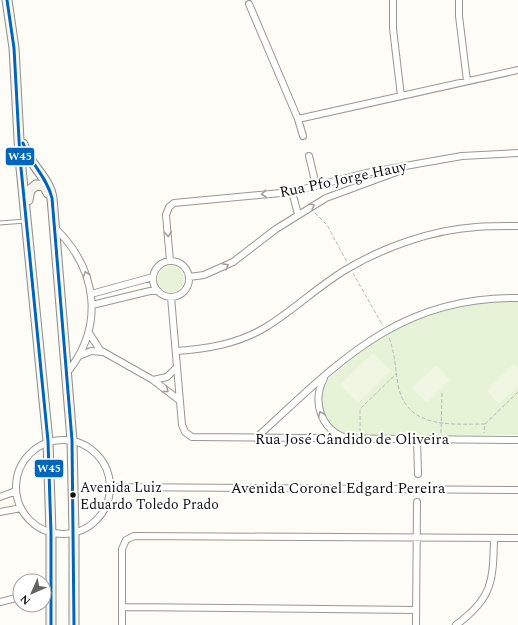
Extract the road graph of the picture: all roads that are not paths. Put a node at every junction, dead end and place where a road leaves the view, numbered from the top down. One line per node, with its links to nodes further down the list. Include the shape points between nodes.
1 (7, 0): 9 (main road, via 14,48)
2 (392, 0): 7 (street)
3 (459, 0): 6 (street)
4 (249, 4): 8 (street)
5 (518, 70): 6 (street)
6 (467, 81): 7 (street)
7 (401, 96): 8 (street)
8 (298, 119): 10 (street)
9 (20, 134): 17 (main road, via 28,157 50,190); 19 (main road)
10 (303, 136)
11 (518, 153): 13 (street, Rua Pfo Jorge Hauy, via 462,156)
12 (309, 156): 14 (street)
13 (422, 163): 14 (street, Rua Pfo Jorge Hauy, via 366,173); 16 (street)
14 (316, 186): 15 (street, Rua Pfo Jorge Hauy); 16 (street, via 327,185 332,188 332,192)
15 (292, 192): 18 (street); 23 (street, Rua Pfo Jorge Hauy, one-way to 23, via 176,203 169,207 166,215)
16 (326, 198): 18 (street, one-way to 16)
17 (53, 204): 19 (main road, via 45,187 39,184 33,186 29,191); 22 (main road)
18 (298, 214): 25 (street, one-way to 18, via 204,275 233,262)
19 (27, 221): 20 (lane); 49 (main road)
20 (0, 223)
21 (518, 226): 36 (street, via 475,227 430,235 388,249 347,269 264,328 235,341 204,349)
22 (54, 228): 30 (street, one-way to 22, via 79,258 66,239); 41 (main road)
23 (170, 261): 24 (street, via 157,268); 25 (street, via 184,267)
24 (153, 277): 26 (street); 28 (street)
25 (189, 277): 31 (street, via 184,291)
26 (138, 281): 27 (street); 29 (street)
27 (118, 287): 30 (street); 32 (street)
28 (158, 291): 29 (street); 31 (street)
29 (141, 293): 32 (street)
30 (91, 294): 34 (street)
31 (171, 296): 36 (street)
32 (122, 298): 34 (street)
33 (518, 298): 40 (street, via 498,297 459,303 421,314 385,330 355,350)
34 (92, 305): 35 (street)
35 (89, 333): 37 (street, via 96,346); 38 (street)
36 (176, 351): 39 (street)
37 (104, 353): 38 (street, via 91,351); 42 (street)
38 (79, 356): 41 (street)
39 (177, 367): 42 (street, via 167,377); 43 (street)
40 (328, 373): 44 (street); 45 (street, one-way to 40, via 331,429 320,412 319,391)
41 (65, 376): 47 (main road)
42 (153, 380): 43 (street, one-way to 43)
43 (179, 400): 44 (street, Rua José Cândido de Oliveira, via 182,425 187,434 197,438)
44 (256, 438): 45 (street, Rua José Cândido de Oliveira)
45 (349, 439): 46 (street, Rua José Cândido de Oliveira)
46 (417, 439): 48 (street, Rua José Cândido de Oliveira); 50 (street)
47 (72, 440): 49 (street); 51 (street, via 82,443 100,456); 59 (main road)
48 (518, 440)
49 (48, 441): 53 (street, via 34,449 23,460 17,475); 58 (main road)
50 (418, 474)
51 (111, 487): 52 (street, Avenida Coronel Edgard Pereira); 59 (street, via 106,507 100,516 93,524)
52 (518, 490)
53 (16, 491): 54 (street); 56 (street)
54 (0, 498)
55 (417, 502): 60 (street)
56 (21, 508): 57 (street); 58 (street, via 33,523)
57 (0, 512)
58 (51, 532): 59 (street); 63 (main road)
59 (74, 533): 70 (main road)
60 (416, 537): 61 (street); 66 (street, via 134,536 126,540 122,549); 67 (street)
61 (494, 538): 62 (street); 73 (street, via 490,588 471,614)
62 (518, 538)
63 (48, 573)
64 (12, 599): 65 (street)
65 (0, 602)
66 (122, 608): 67 (street); 71 (street)
67 (416, 610): 72 (street)
68 (50, 613): 69 (main road)
69 (51, 625)
70 (74, 625)
71 (122, 625)
72 (416, 625)
73 (456, 625)

